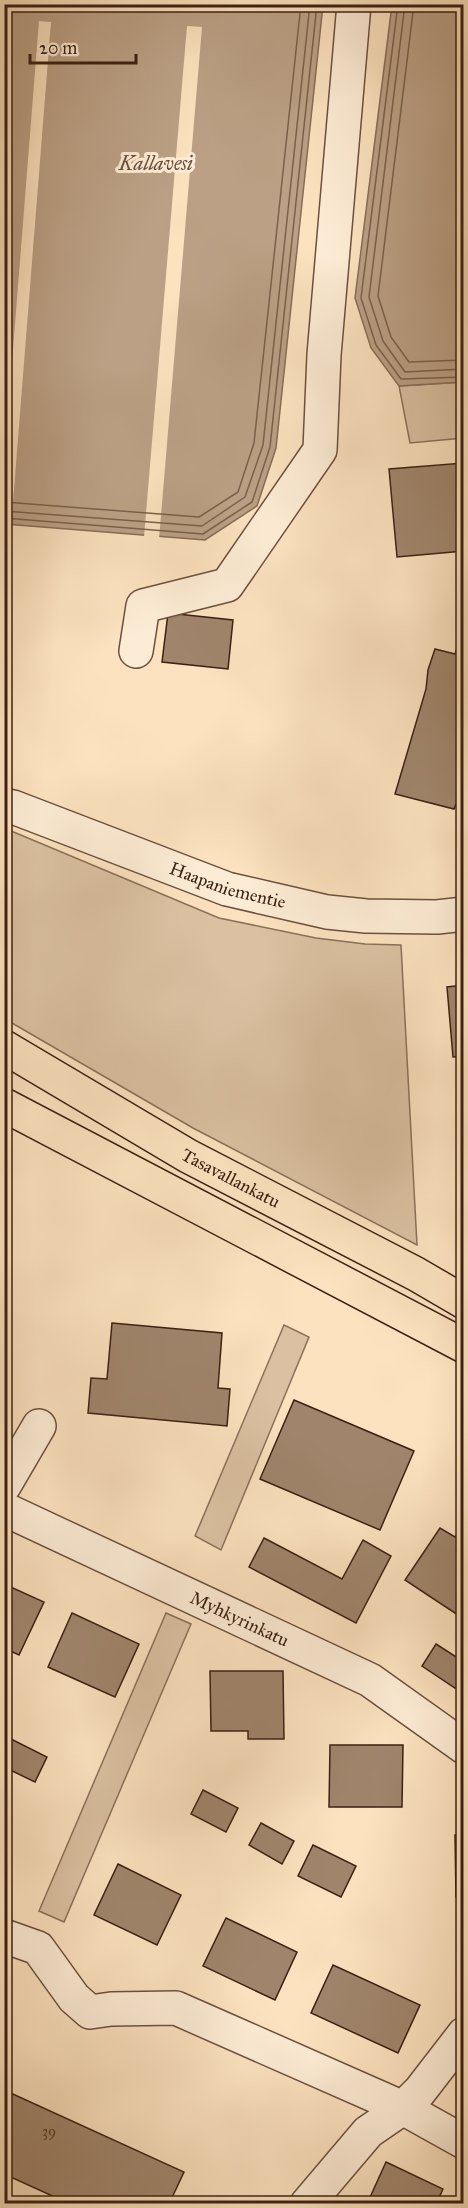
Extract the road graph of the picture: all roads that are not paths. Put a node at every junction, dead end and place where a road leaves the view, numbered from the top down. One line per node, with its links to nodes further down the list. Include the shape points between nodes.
1 (354, 4): 2 (street, via 324,355 320,450 227,585 143,606)
2 (136, 651)
3 (4, 805): 4 (street, Haapaniementie, via 238,892 327,912 366,916)
4 (464, 914)
5 (4, 1047): 7 (main road, Tasavallankatu, via 188,1156)
6 (4, 1105): 8 (main road)
7 (464, 1302)
8 (464, 1346)
9 (39, 1426): 10 (street)
10 (4, 1486)
11 (4, 1509): 12 (street, Myhkyrinkatu, via 370,1680)
12 (464, 1746)
13 (4, 1936): 15 (street, via 38,1948 74,1998 90,2012 176,2008)
14 (464, 2034): 15 (street)
15 (403, 2108): 16 (street); 17 (street, via 368,2132)
16 (464, 2142)
17 (307, 2204)

